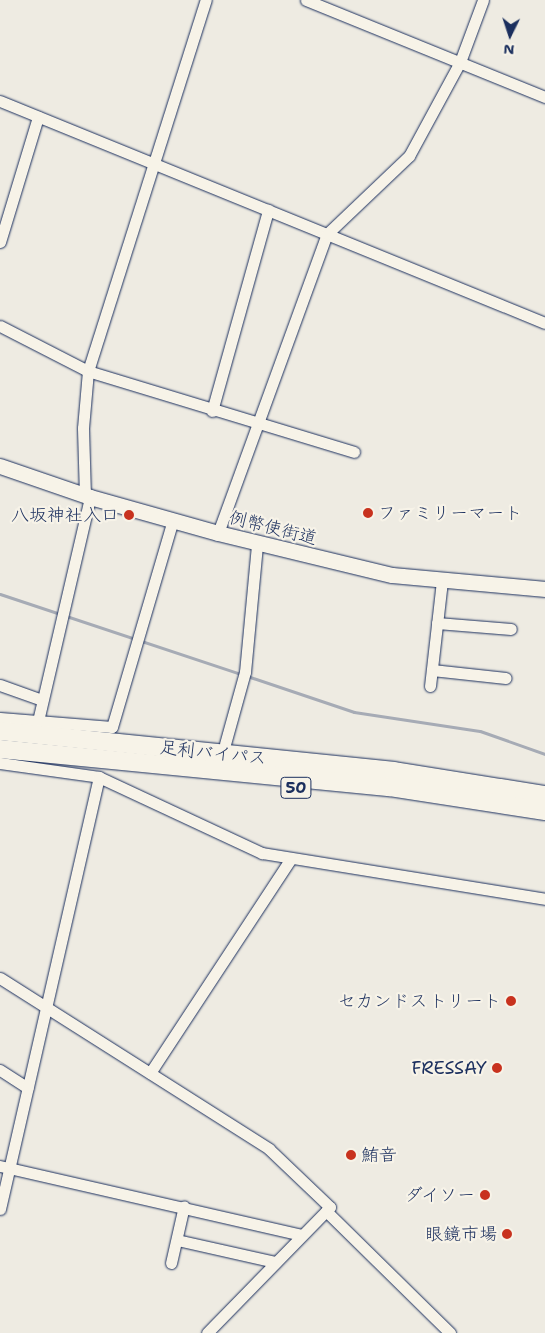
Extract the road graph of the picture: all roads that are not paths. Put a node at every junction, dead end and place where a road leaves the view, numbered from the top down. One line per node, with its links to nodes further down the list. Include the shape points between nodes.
1 (206, 0): 8 (street)
2 (306, 0): 4 (street)
3 (483, 0): 4 (street)
4 (460, 62): 5 (street); 10 (street, via 410,156)
5 (545, 97)
6 (0, 101): 7 (street)
7 (38, 117): 8 (street); 11 (street)
8 (153, 163): 9 (street); 14 (street)
9 (268, 210): 10 (street); 15 (street)
10 (327, 234): 12 (street); 16 (street)
11 (0, 242)
12 (545, 323)
13 (0, 326): 14 (street)
14 (88, 371): 15 (street); 19 (street, via 83,428)
15 (212, 411): 16 (street)
16 (256, 424): 17 (street); 21 (street)
17 (354, 452)
18 (0, 466): 19 (main road, 例幣使街道)
19 (87, 497): 20 (main road, 例幣使街道); 31 (street)
20 (173, 520): 21 (main road, 例幣使街道); 33 (street, via 112,727)
21 (218, 533): 22 (main road, 例幣使街道)
22 (257, 544): 23 (main road, 例幣使街道, via 392,575); 35 (street, via 245,672)
23 (442, 581): 24 (main road, 例幣使街道); 25 (street)
24 (545, 589)
25 (437, 623): 26 (street); 27 (street)
26 (511, 629)
27 (432, 670): 28 (street); 30 (street)
28 (506, 678)
29 (0, 685): 31 (street)
30 (430, 686)
31 (42, 700): 33 (street)
32 (0, 718): 33 (street)
33 (38, 721)
34 (0, 732): 36 (highway, 足利バイパス / 50)
35 (225, 744): 36 (highway, 50); 42 (highway, 50, via 431,765)
36 (137, 745): 40 (highway, 足利バイパス / 50)
37 (0, 749): 38 (highway, 足利バイパス / 50)
38 (48, 753): 40 (highway, 足利バイパス / 50); 45 (highway, 50, via 68,762 450,806)
39 (0, 763): 41 (street)
40 (293, 769): 43 (highway, 足利バイパス / 50, via 393,771); 44 (highway, 足利バイパス / 50)
41 (100, 777): 46 (street, via 262,854); 49 (street)
42 (545, 782)
43 (545, 795)
44 (545, 811)
45 (545, 821)
46 (290, 860): 47 (street); 51 (street)
47 (545, 899)
48 (0, 978): 49 (street)
49 (46, 1010): 51 (street); 52 (street)
50 (0, 1070): 52 (street)
51 (150, 1074): 56 (street, via 268,1148 330,1207)
52 (28, 1088): 53 (street)
53 (5, 1167): 54 (street); 55 (street)
54 (184, 1206): 57 (street); 58 (street)
55 (0, 1209)
56 (326, 1211): 57 (street); 62 (street)
57 (301, 1235): 59 (street)
58 (177, 1240): 59 (street); 60 (street)
59 (275, 1262): 61 (street)
60 (171, 1263)
61 (207, 1333)
62 (450, 1333)

